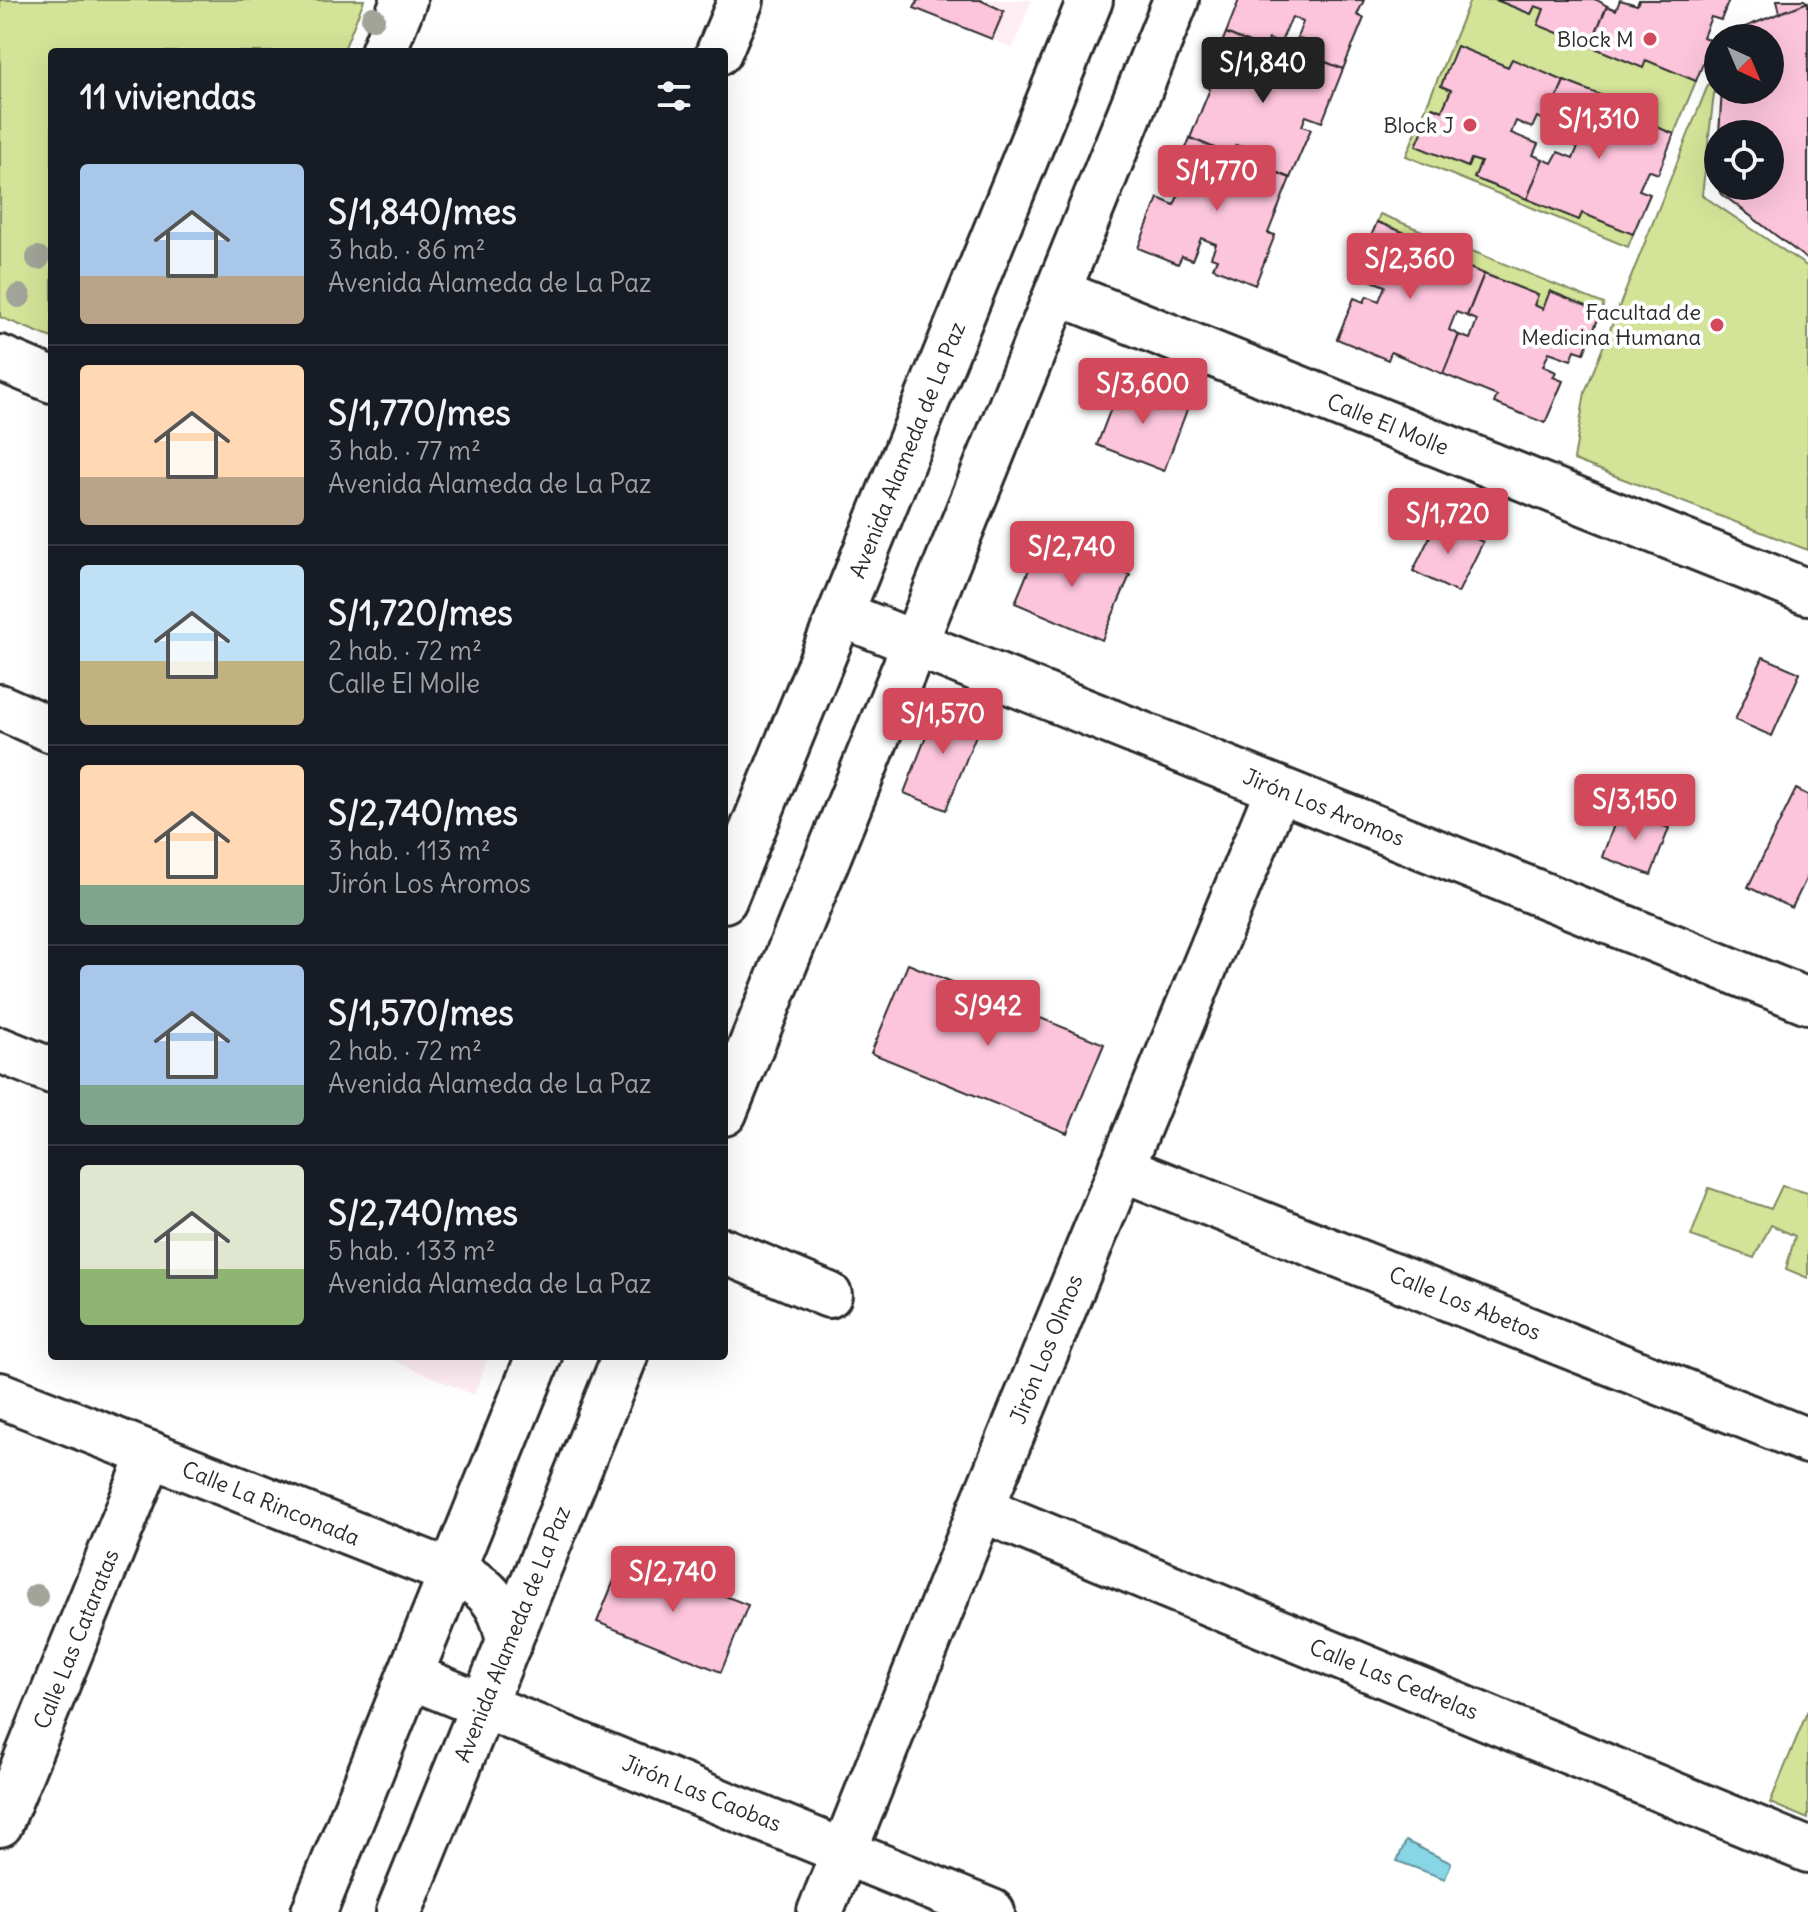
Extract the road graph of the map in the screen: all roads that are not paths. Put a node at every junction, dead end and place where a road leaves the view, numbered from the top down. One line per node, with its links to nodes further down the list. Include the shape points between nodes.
1 (404, 0): 5 (street)
2 (741, 0): 6 (street)
3 (1090, 0): 11 (street, Avenida Alameda de La Paz)
4 (1176, 0): 7 (street)
5 (385, 48)
6 (721, 48)
7 (1058, 292): 10 (street, Calle El Molle); 12 (street)
8 (0, 358): 9 (street)
9 (48, 378)
10 (1808, 592)
11 (841, 614): 12 (street, Jirón Los Aromos); 16 (street, Avenida Alameda de La Paz)
12 (914, 644): 15 (street, Jirón Los Aromos); 20 (street)
13 (0, 707): 14 (street)
14 (48, 728)
15 (1278, 789): 17 (street, Jirón Los Aromos); 21 (street, Jirón Los Olmos)
16 (728, 890)
17 (1808, 1001)
18 (0, 1050): 19 (street)
19 (48, 1069)
20 (728, 1103)
21 (1121, 1168): 27 (street, Calle Los Abetos); 29 (street, Jirón Los Olmos)
22 (728, 1253): 23 (street)
23 (829, 1295)
24 (537, 1360): 30 (street)
25 (623, 1360): 31 (street, Avenida Alameda de La Paz)
26 (0, 1395): 28 (street, Calle La Rinconada)
27 (1808, 1441)
28 (151, 1454): 30 (street, Calle La Rinconada); 34 (street, Calle Las Cataratas)
29 (981, 1509): 35 (street, Jirón Los Olmos); 36 (street, Calle Las Cedrelas)
30 (451, 1573): 31 (street, Calle La Rinconada, via 489,1593 502,1614); 32 (street)
31 (509, 1643): 33 (street, Avenida Alameda de La Paz)
32 (410, 1676): 33 (street, Jirón Las Caobas); 37 (street)
33 (485, 1704): 35 (street, Jirón Las Caobas); 38 (street, Avenida Alameda de La Paz)
34 (0, 1824)
35 (845, 1850): 39 (street, Jirón Los Olmos); 40 (street, Jirón Las Caobas)
36 (1808, 1850)
37 (314, 1912)
38 (399, 1912)
39 (820, 1912)
40 (992, 1912)

